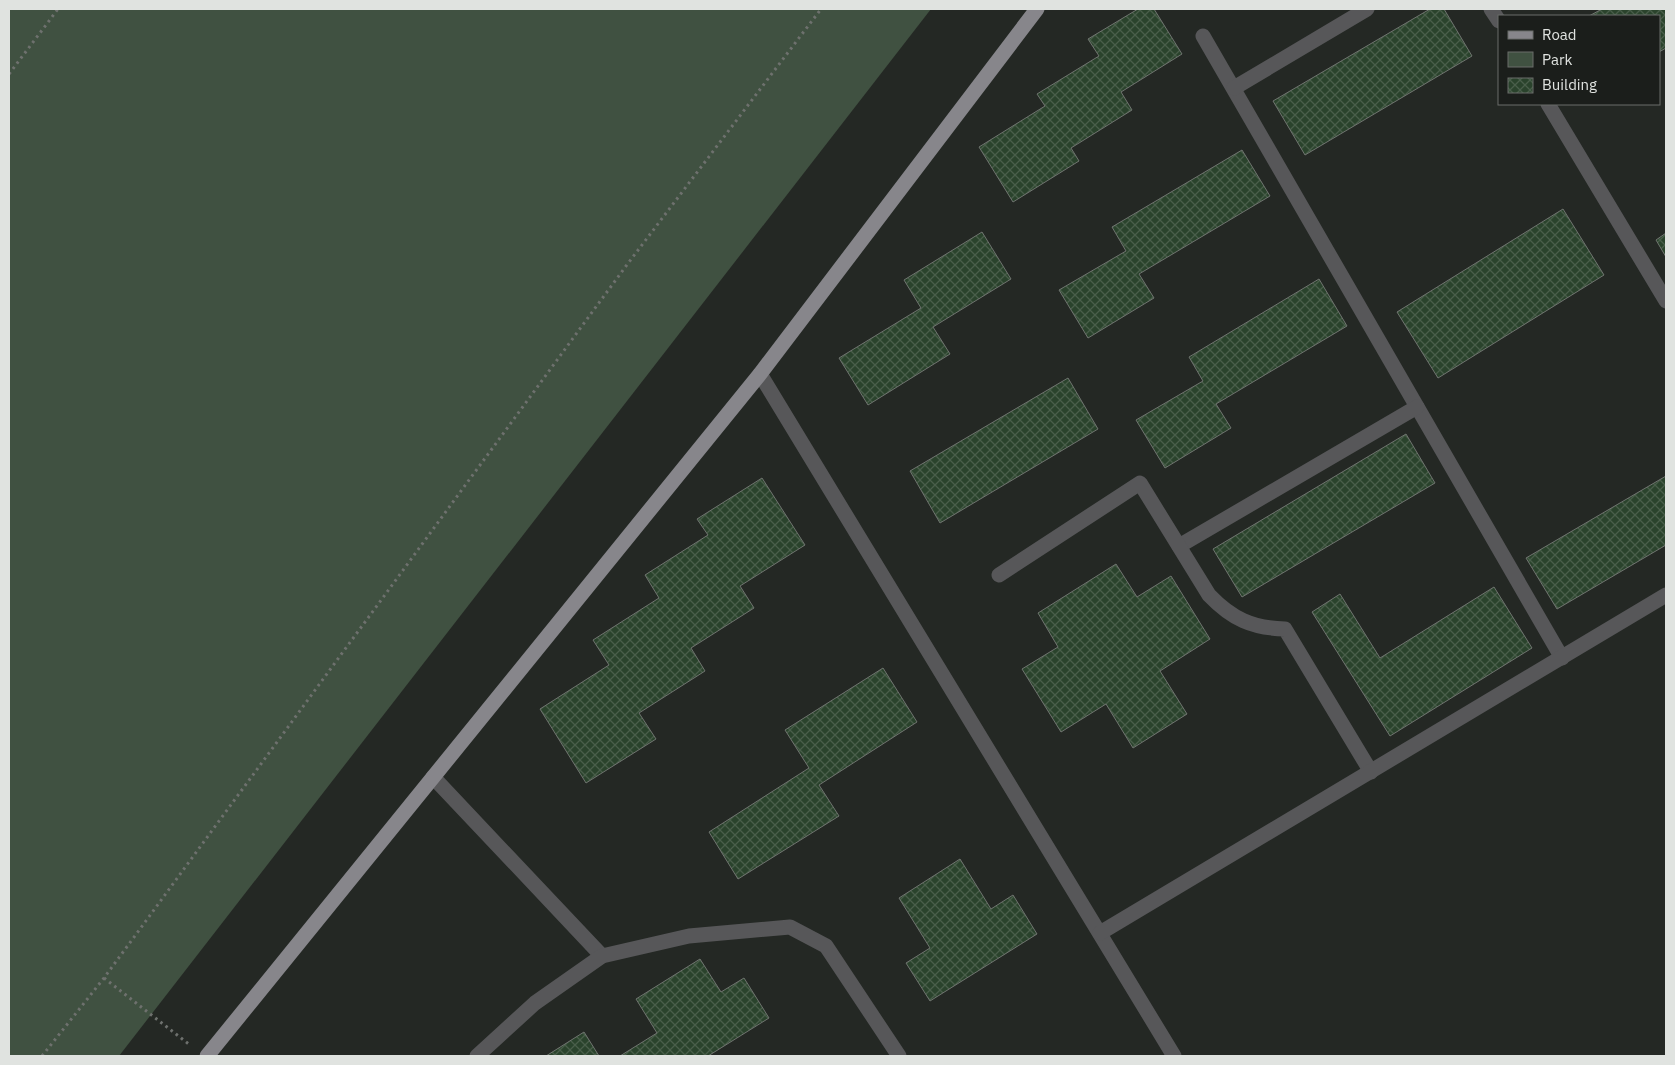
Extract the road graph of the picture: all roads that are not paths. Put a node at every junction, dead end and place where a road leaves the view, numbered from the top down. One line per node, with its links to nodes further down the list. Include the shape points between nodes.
1 (1036, 9): 9 (main road)
2 (1368, 9): 6 (street)
3 (1491, 9): 4 (street)
4 (1498, 20)
5 (1203, 36): 6 (street)
6 (1234, 88): 10 (street)
7 (1549, 105): 8 (street)
8 (1666, 301)
9 (760, 374): 16 (main road); 17 (street)
10 (1417, 407): 11 (street); 14 (street)
11 (1179, 546): 12 (street, via 1140,484); 15 (street, via 1209,595 1222,608 1253,625 1285,629)
12 (999, 575)
13 (1666, 595): 14 (street)
14 (1562, 658): 15 (street)
15 (1371, 772): 17 (street)
16 (433, 777): 18 (street); 19 (main road)
17 (1100, 933): 22 (street)
18 (602, 956): 20 (street, via 535,1003); 21 (street, via 689,936 790,927 826,946)
19 (202, 1053)
20 (477, 1056)
21 (899, 1056)
22 (1174, 1056)

